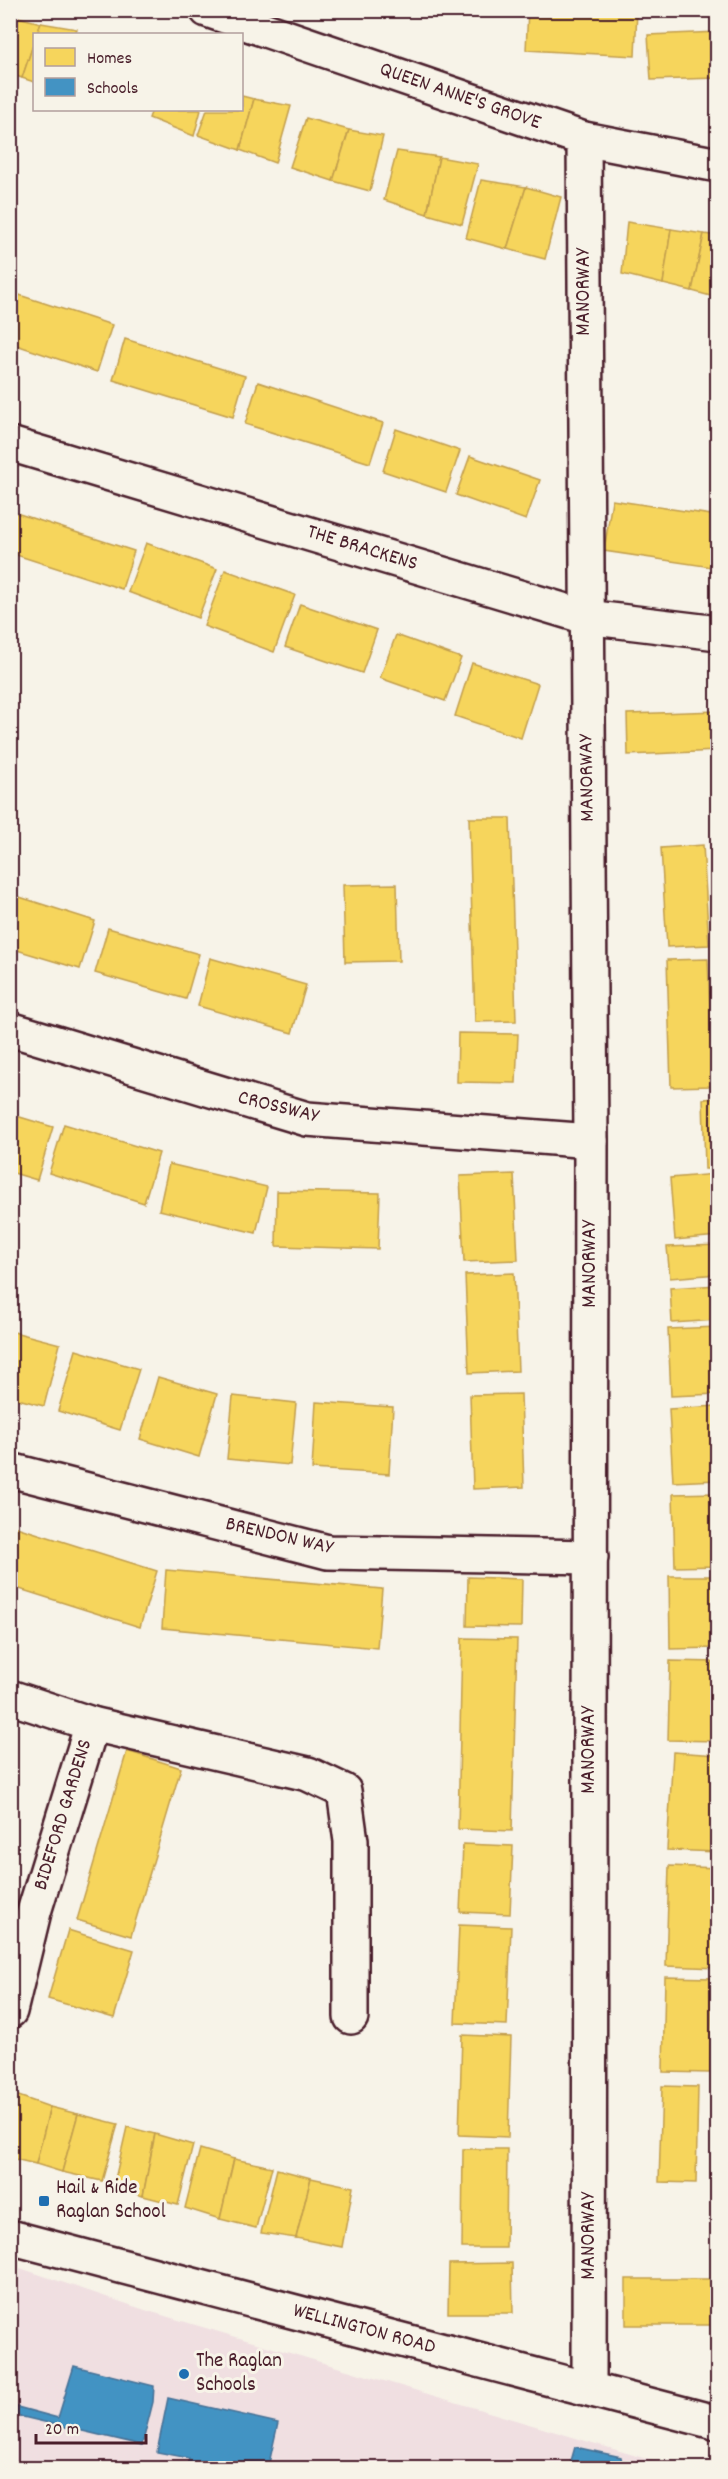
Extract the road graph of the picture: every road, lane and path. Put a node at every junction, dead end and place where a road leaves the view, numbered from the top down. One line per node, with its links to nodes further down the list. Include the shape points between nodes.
1 (207, 10): 2 (street, QUEEN ANNE'S GROVE)
2 (584, 139): 3 (street, QUEEN ANNE'S GROVE); 5 (street, MANORWAY)
3 (717, 165)
4 (10, 444): 5 (street, THE BRACKENS)
5 (586, 617): 6 (street, THE BRACKENS); 8 (street, MANORWAY)
6 (717, 633)
7 (10, 1029): 8 (street, CROSSWAY, via 307,1119)
8 (591, 1141): 10 (street, MANORWAY)
9 (10, 1470): 10 (street, BRENDON WAY, via 328,1552)
10 (591, 1557): 16 (street, MANORWAY)
11 (10, 1697): 12 (street)
12 (92, 1724): 13 (street, BIDEFORD GARDENS, via 34,1912); 14 (street, via 308,1774 344,1791 351,1841)
13 (10, 2012)
14 (351, 2017)
15 (10, 2237): 16 (street, WELLINGTON ROAD)
16 (590, 2388): 17 (street, WELLINGTON ROAD)
17 (717, 2423)

